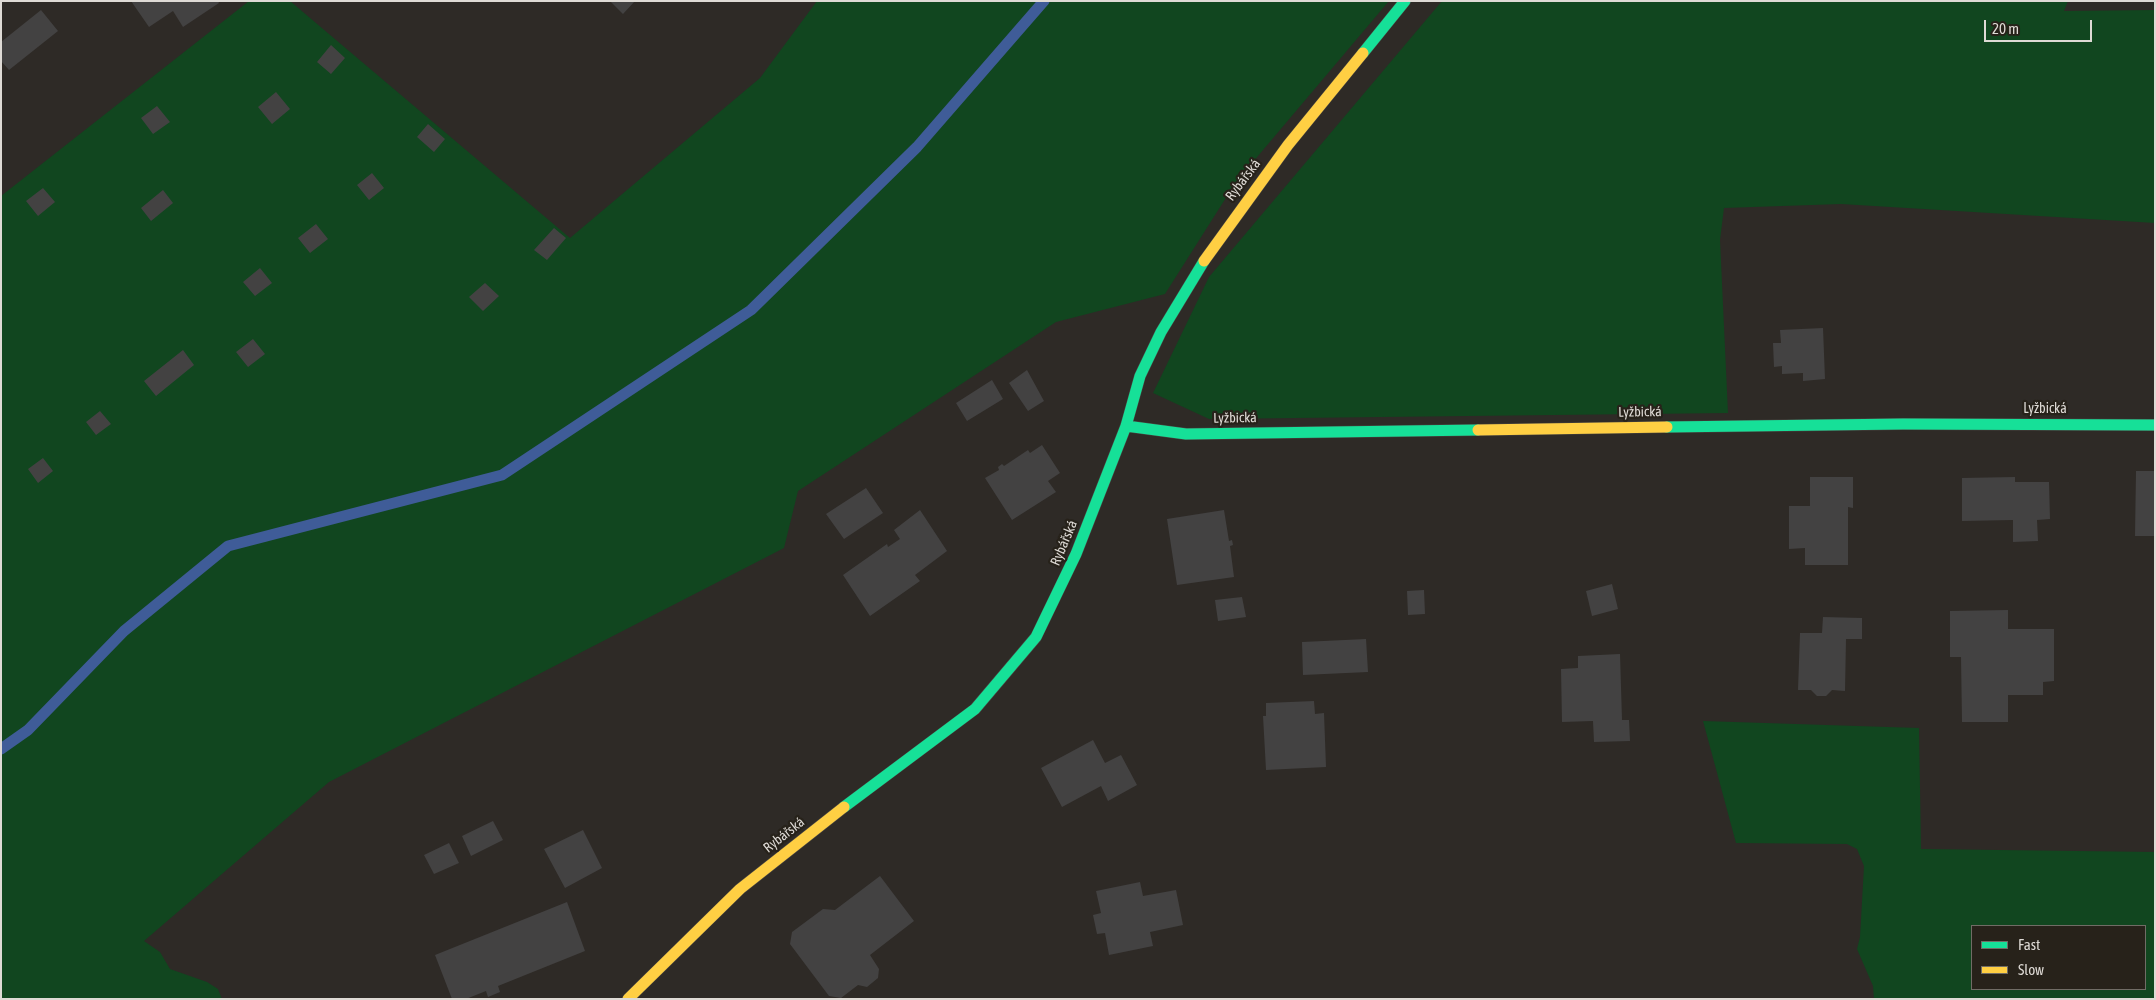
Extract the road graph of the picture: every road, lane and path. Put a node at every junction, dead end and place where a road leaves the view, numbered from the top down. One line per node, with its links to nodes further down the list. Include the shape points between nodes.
1 (1405, 1): 3 (street, Rybářská, via 1288,145 1215,243 1161,332 1140,376)
2 (2155, 425): 3 (street, Lyžbická, via 1864,424 1186,434)
3 (1126, 426): 4 (street, Rybářská, via 1076,554 1036,637 975,709 740,889)
4 (628, 999)

